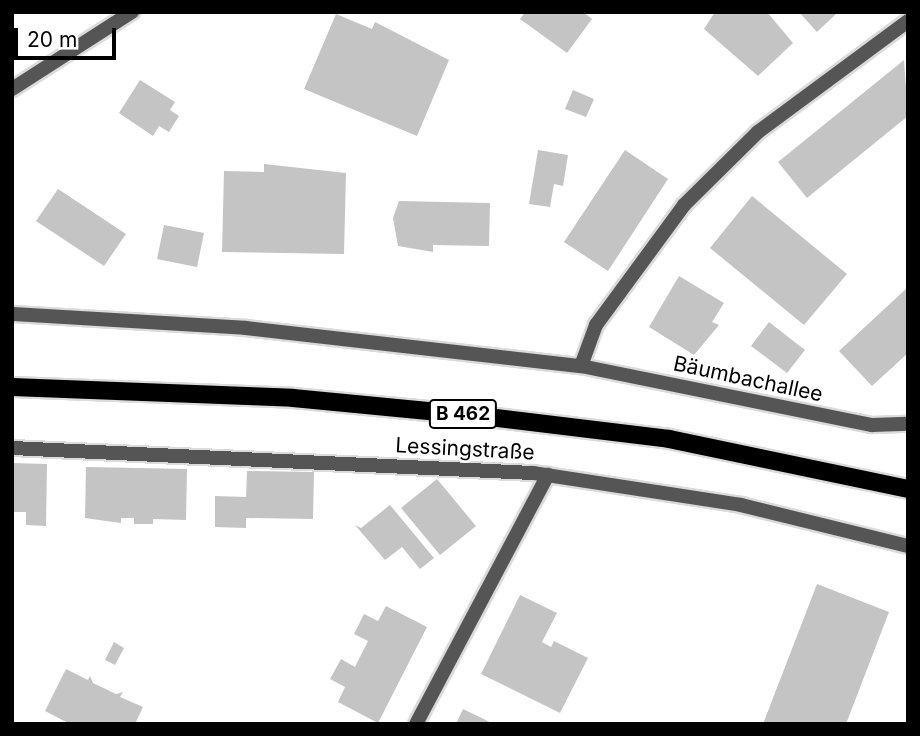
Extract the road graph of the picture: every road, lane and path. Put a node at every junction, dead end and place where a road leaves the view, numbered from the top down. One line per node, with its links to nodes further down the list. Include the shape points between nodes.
1 (132, 12): 3 (street)
2 (908, 21): 5 (street, via 758,132 684,205 596,325)
3 (12, 89)
4 (12, 314): 5 (street, via 246,328)
5 (581, 366): 7 (street, Bäumbachallee, via 872,425)
6 (12, 387): 10 (main road, B 462, via 293,398 480,416 669,439)
7 (908, 424)
8 (12, 448): 9 (street, Lessingstraße)
9 (548, 475): 11 (street, Lessingstraße, via 741,505); 12 (street)
10 (908, 489)
11 (908, 546)
12 (416, 724)

